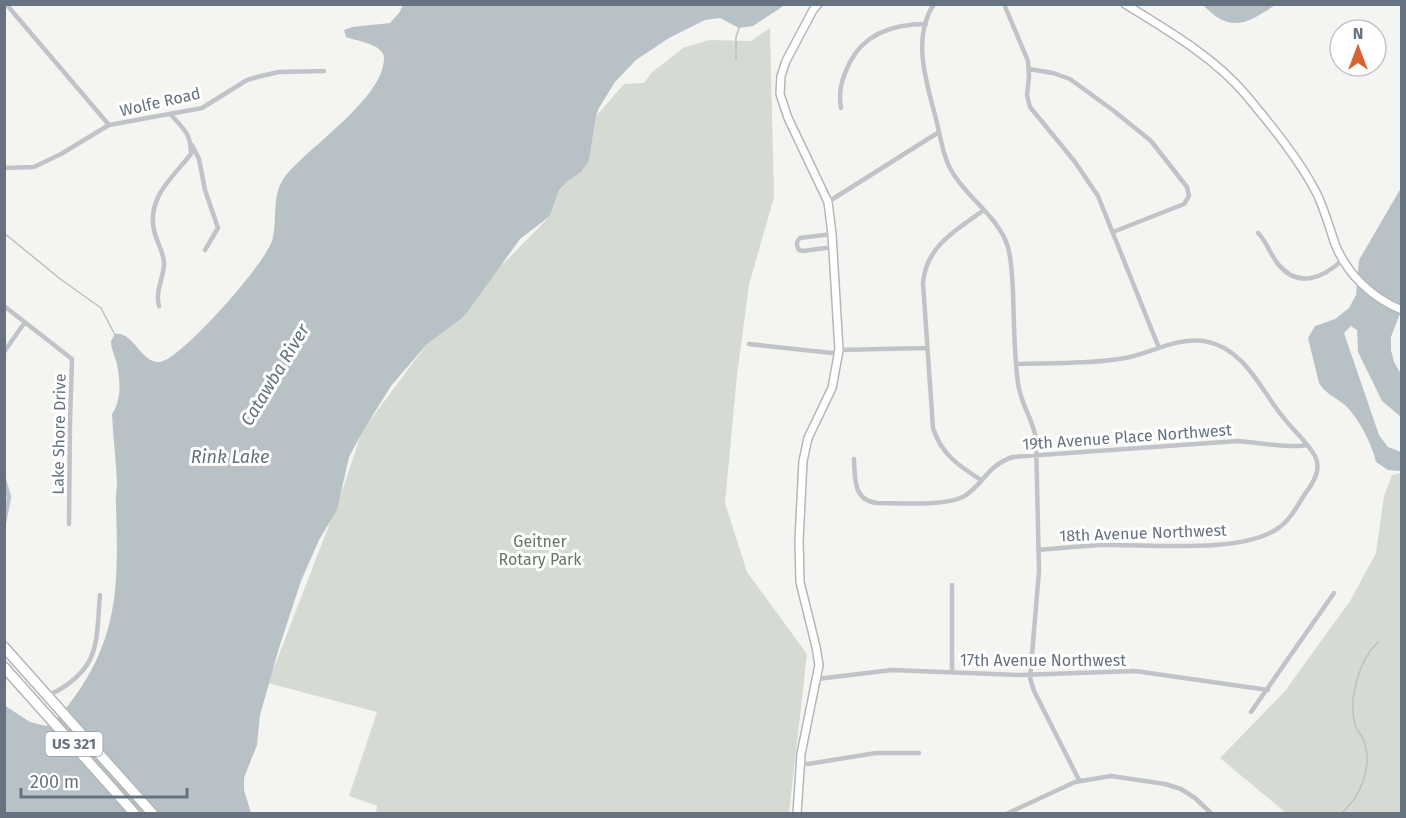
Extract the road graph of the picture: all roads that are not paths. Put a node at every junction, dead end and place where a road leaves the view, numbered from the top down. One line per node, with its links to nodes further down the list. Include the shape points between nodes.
1 (6, 4): 11 (street)
2 (818, 4): 15 (street, via 786,61 780,76 780,94)
3 (934, 4): 6 (street)
4 (1004, 4): 7 (street)
5 (1125, 4): 22 (street, via 1204,57 1243,92 1316,191)
6 (926, 24): 9 (street, via 900,26 859,46 843,75); 12 (street, via 924,70)
7 (1029, 69): 17 (street, via 1030,107 1089,181); 17 (street, via 1070,79 1140,130 1187,187 1189,196 1184,204)
8 (324, 71): 10 (street, Wolfe Road, via 279,72 247,80 202,108)
9 (842, 108)
10 (171, 115): 11 (street, Wolfe Road); 13 (street)
11 (110, 125): 14 (street, Wolfe Road, via 34,167)
12 (939, 132): 15 (street); 16 (street, via 952,173)
13 (191, 143): 21 (street, via 200,159 218,228); 24 (street, via 191,154 161,188 154,208 154,231 165,264 158,289)
14 (4, 168)
15 (828, 202): 19 (street)
16 (984, 210): 28 (street, via 940,243 927,264 923,283); 32 (street, via 999,229 1010,257)
17 (1113, 232): 29 (street)
18 (1258, 233): 22 (street, via 1279,266 1297,277 1321,276)
19 (832, 234): 20 (street); 20 (street, via 800,238 796,246 803,251)
20 (833, 247): 30 (street)
21 (205, 250)
22 (1343, 260): 25 (street, via 1372,293)
23 (4, 306): 26 (street, Lake Shore Drive)
24 (159, 306)
25 (1401, 310)
26 (25, 322): 31 (street); 39 (street, Lake Shore Drive, via 72,359)
27 (749, 344): 30 (street, via 832,353)
28 (926, 348): 30 (street); 37 (street, via 935,436 950,458)
29 (1159, 348): 32 (street, via 1115,359); 33 (street, via 1196,340 1222,346 1246,365)
30 (839, 350): 48 (street, via 832,388 808,438 802,471 800,582 816,647)
31 (4, 351)
32 (1016, 364): 34 (street, via 1019,393 1035,430)
33 (1306, 445): 34 (street, 19th Avenue Place Northwest, via 1238,441); 40 (street, 18th Avenue Northwest, via 1315,456 1315,478 1287,520 1266,535 1214,544)
34 (1037, 454): 37 (street, 19th Avenue Place Northwest, via 1004,460); 40 (street)
35 (854, 459): 37 (street, 19th Avenue Place Northwest, via 857,489 863,498 874,503 951,502 966,495)
36 (4, 480): 38 (street, via 9,497)
37 (981, 480)
38 (4, 523)
39 (69, 524)
40 (1039, 550): 47 (street)
41 (952, 585): 46 (street)
42 (1334, 593): 49 (street)
43 (100, 595): 50 (street, via 93,654 78,676)
44 (4, 647): 50 (highway, US 321)
45 (4, 667): 55 (highway, US 321)
46 (952, 672): 47 (street, 17th Avenue Northwest); 48 (street, 17th Avenue Northwest, via 892,670)
47 (1032, 674): 49 (street, 17th Avenue Northwest, via 1135,671); 54 (street, via 1034,692)
48 (817, 679): 53 (street)
49 (1268, 690): 51 (street)
50 (51, 698): 56 (highway, US 321)
51 (1251, 712)
52 (919, 753): 53 (street, via 876,753)
53 (800, 763): 57 (street)
54 (1079, 780): 58 (street); 59 (street, via 1119,776 1165,784 1196,798)
55 (135, 813)
56 (153, 813)
57 (797, 813)
58 (1006, 813)
59 (1212, 813)

